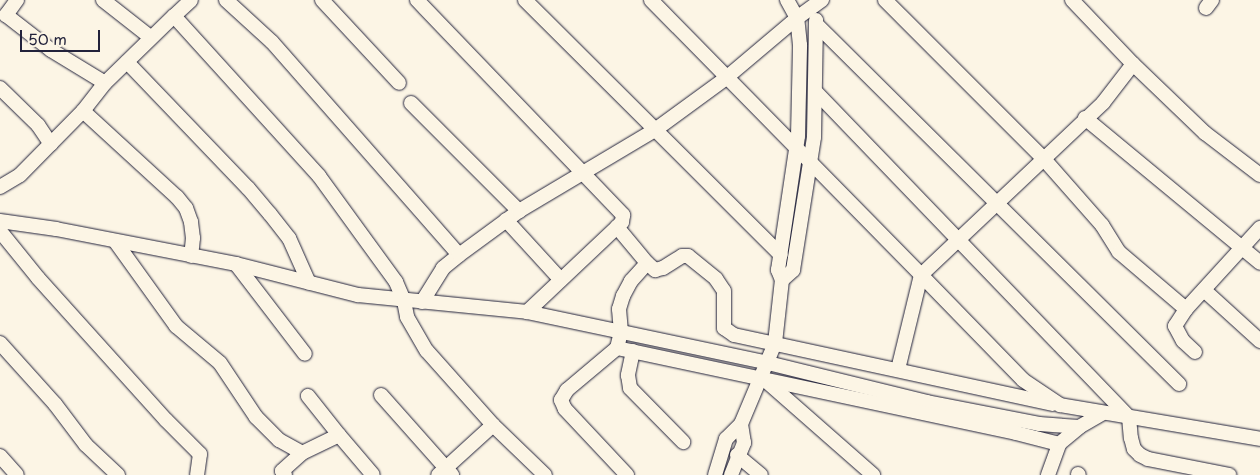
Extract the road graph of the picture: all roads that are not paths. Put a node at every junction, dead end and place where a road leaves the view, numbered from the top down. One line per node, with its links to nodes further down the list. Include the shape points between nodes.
1 (17, 0): 20 (street, via 6,15 51,50)
2 (103, 0): 16 (street)
3 (191, 0): 13 (street)
4 (226, 0): 45 (street, via 272,42)
5 (322, 0): 21 (street)
6 (417, 0): 32 (street)
7 (525, 0): 27 (street)
8 (651, 0): 19 (street)
9 (787, 0): 14 (street)
10 (885, 0): 30 (street)
11 (1072, 0): 18 (street)
12 (817, 2): 14 (street); 15 (street)
13 (174, 16): 16 (street); 56 (street, via 319,176 396,282)
14 (797, 18): 19 (street); 29 (street, via 800,45)
15 (816, 25): 23 (street); 35 (street)
16 (150, 37): 17 (street)
17 (127, 62): 20 (street); 54 (street, via 270,214 289,238)
18 (1132, 64): 26 (street, via 1103,102); 33 (street, via 1205,132)
19 (726, 78): 27 (street); 29 (street)
20 (105, 83): 25 (street)
21 (399, 84)
22 (0, 88): 28 (street, via 38,125)
23 (815, 91): 31 (street); 42 (street)
24 (411, 103): 36 (street)
25 (83, 111): 28 (street); 47 (street, via 186,208 193,238)
26 (1084, 118): 30 (street); 44 (street)
27 (655, 130): 32 (street); 46 (street)
28 (51, 144): 34 (street)
29 (796, 148): 31 (street); 46 (street)
30 (1043, 158): 35 (street); 58 (street, via 1102,225 1119,252)
31 (810, 162): 51 (street); 53 (street, via 793,270)
32 (584, 174): 36 (street); 39 (street, via 623,215)
33 (1260, 175)
34 (3, 182)
35 (996, 203): 42 (street); 71 (street)
36 (519, 211): 37 (street)
37 (506, 220): 45 (street); 52 (street)
38 (0, 221): 43 (street)
39 (617, 227): 48 (street); 52 (street)
40 (1260, 228): 44 (street)
41 (0, 231): 90 (street, via 38,278 200,454)
42 (959, 239): 51 (street); 76 (street)
43 (114, 241): 47 (street); 84 (street, via 176,326 220,363 256,417 279,440)
44 (1240, 249): 49 (street); 55 (street)
45 (459, 255): 57 (street, via 443,268)
46 (780, 255): 53 (street, via 778,270)
47 (191, 256): 50 (street)
48 (647, 263): 60 (street, via 623,296 619,309); 62 (street, via 655,270 688,256 721,285 724,292 722,322 728,332)
49 (1260, 263)
50 (236, 264): 54 (street); 67 (street)
51 (921, 275): 69 (street); 74 (street, via 1023,380)
52 (561, 280): 59 (street)
53 (782, 280): 62 (street)
54 (309, 283): 56 (street, via 358,295)
55 (1204, 290): 58 (street); 61 (street)
56 (404, 301): 57 (street); 78 (street, via 407,317 427,351)
57 (422, 302): 59 (street)
58 (1186, 309): 66 (street, via 1175,326 1183,342)
59 (528, 312): 60 (street)
60 (621, 332): 64 (street); 68 (street)
61 (1260, 341)
62 (775, 343): 68 (street); 69 (street)
63 (0, 344): 89 (street, via 55,404 86,445)
64 (616, 348): 65 (street); 94 (street, via 567,390 561,400 565,409)
65 (633, 351): 70 (street); 82 (street, via 628,375 630,388)
66 (1195, 352)
67 (305, 354)
68 (768, 363): 70 (street); 79 (street, via 927,402 1039,424)
69 (898, 370): 74 (street)
70 (762, 378): 77 (street); 83 (street); 98 (street)
71 (1179, 384)
72 (381, 395): 87 (street)
73 (308, 396): 80 (street)
74 (1060, 405): 75 (street)
75 (1103, 413): 76 (street); 79 (street)
76 (1129, 417): 81 (street); 100 (street, via 1134,449 1140,455)
77 (741, 424): 85 (street, via 744,442); 95 (street, via 726,438)
78 (493, 425): 87 (street); 93 (street)
79 (1080, 427): 83 (street)
80 (339, 435): 84 (street); 92 (street)
81 (1260, 439)
82 (683, 442)
83 (1059, 444): 99 (street)
84 (302, 453): 91 (street, via 282,471)
85 (737, 455): 96 (street); 97 (street)
86 (0, 456): 88 (street)
87 (445, 473)
88 (17, 475)
89 (118, 475)
90 (197, 475)
91 (285, 475)
92 (373, 475)
93 (545, 475)
94 (627, 475)
95 (715, 475)
96 (731, 475)
97 (760, 475)
98 (873, 475)
99 (1048, 475)
100 (1229, 475)

